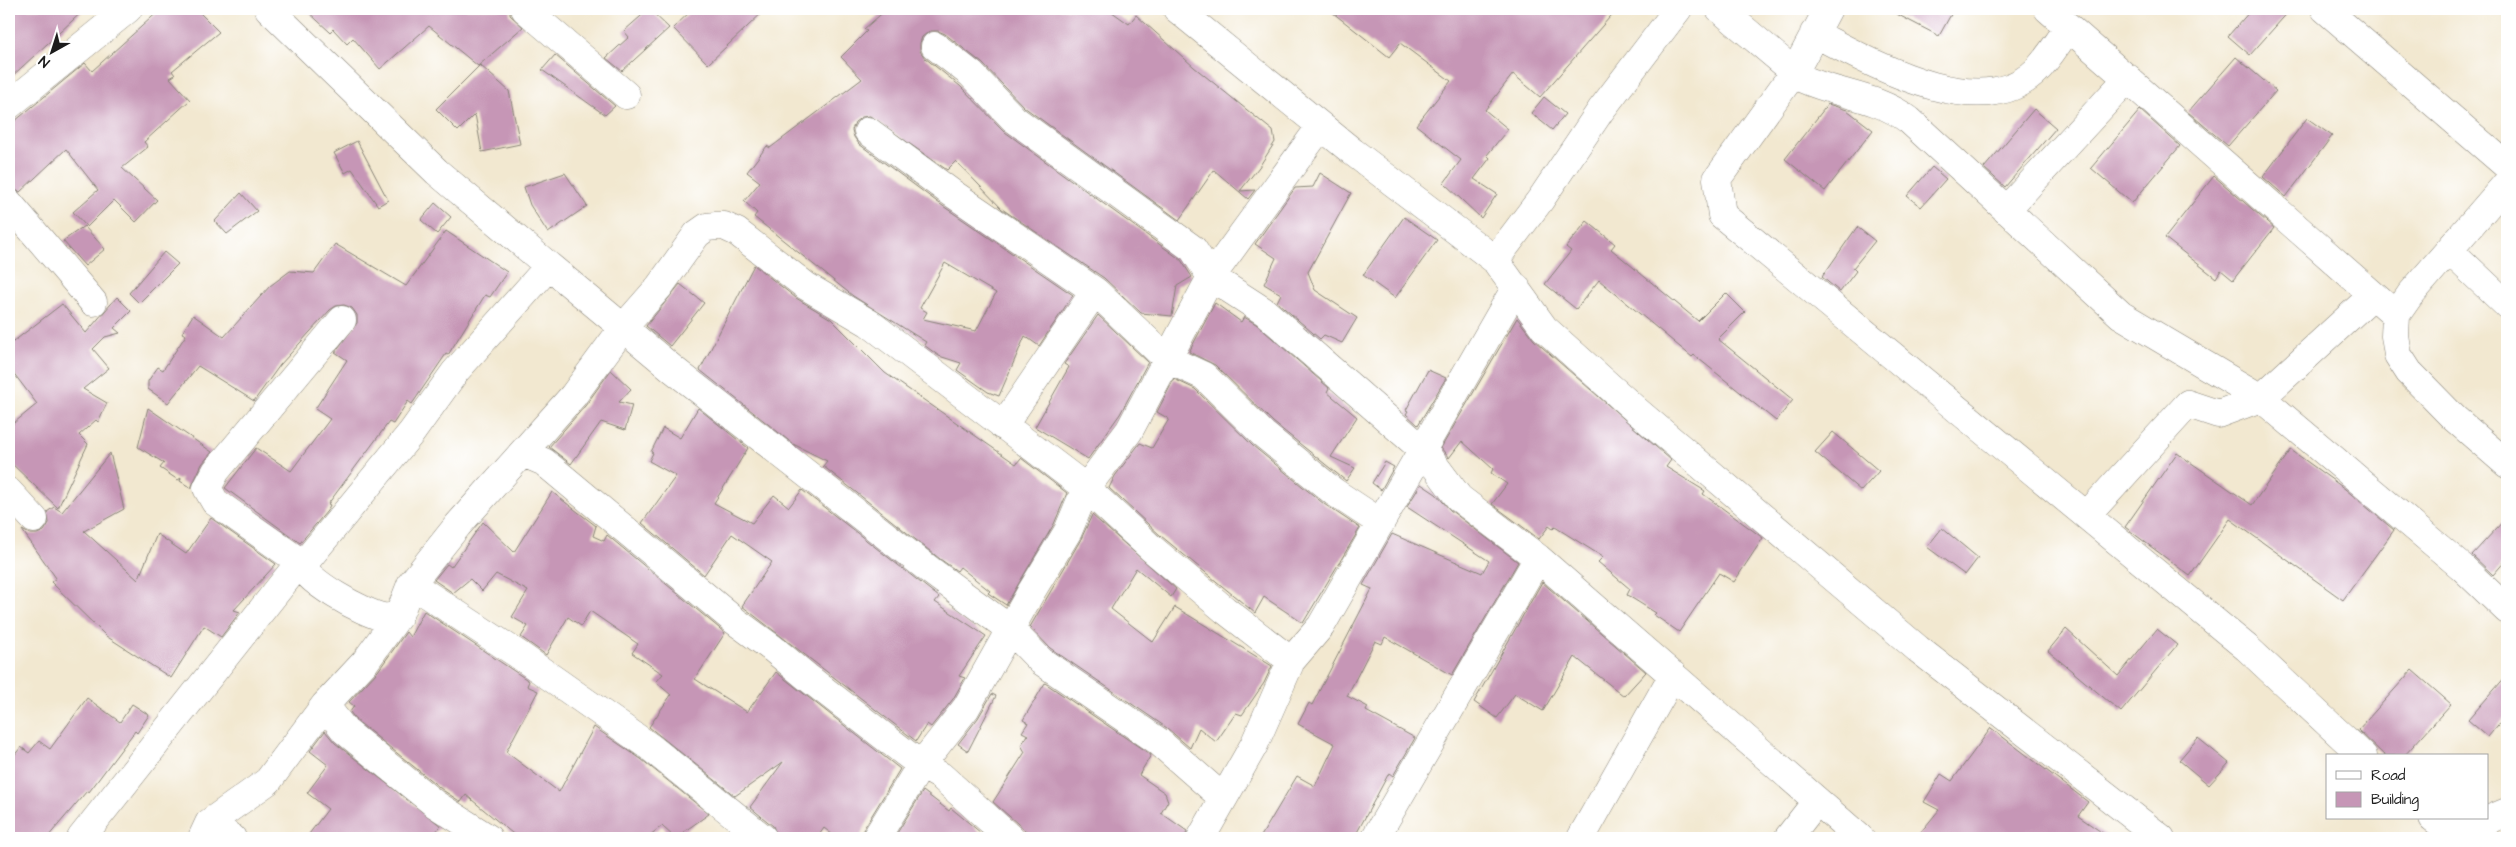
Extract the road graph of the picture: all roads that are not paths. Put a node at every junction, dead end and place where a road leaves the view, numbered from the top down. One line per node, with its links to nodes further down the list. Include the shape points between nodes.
1 (128, 9): 16 (street)
2 (269, 9): 25 (street, via 437,172)
3 (525, 9): 15 (street)
4 (1177, 9): 17 (street)
5 (1678, 9): 24 (street)
6 (1720, 9): 13 (street)
7 (1828, 9): 11 (street)
8 (2048, 9): 10 (street)
9 (2325, 9): 19 (street)
10 (2068, 29): 11 (street, via 2035,72 2003,90 1973,94 1884,69); 14 (street)
11 (1814, 33): 13 (street)
12 (935, 46): 26 (street, via 971,74 1014,119 1193,249)
13 (1795, 71): 22 (street, via 1803,79 1820,86 1893,108); 43 (street, via 1717,179 1722,215)
14 (2128, 78): 22 (street); 29 (street)
15 (626, 95)
16 (9, 105)
17 (1321, 126): 24 (street); 26 (street)
18 (868, 131): 28 (street, via 948,191)
19 (2507, 166)
20 (2507, 183): 23 (street)
21 (9, 203): 30 (street)
22 (2006, 210): 36 (street, via 2121,315)
23 (2450, 251): 31 (street); 32 (street, via 2410,294)
24 (1495, 260): 27 (street)
25 (549, 266): 34 (street); 47 (street, via 455,372 412,432)
26 (1211, 277): 35 (street); 38 (street, via 1265,312)
27 (1516, 287): 38 (street); 75 (street, via 1544,328 1638,411 1918,649)
28 (1095, 291): 35 (street); 37 (street)
29 (2373, 295): 32 (street); 36 (street)
30 (93, 302)
31 (2507, 305)
32 (2396, 315): 40 (street, via 2398,355 2409,372 2454,418)
33 (342, 320): 47 (street, via 216,471 207,488 218,504)
34 (623, 328): 37 (street, via 659,287 701,230 724,226 737,232 806,286 869,323); 39 (street, via 584,382); 51 (street, via 931,571)
35 (1168, 359): 41 (street, via 1129,432); 45 (street, via 1204,376 1262,434 1334,492)
36 (2261, 398): 43 (street, via 2218,414 2188,404); 49 (street)
37 (1003, 426): 41 (street)
38 (1423, 450): 45 (street); 46 (street, via 1459,498)
39 (522, 453): 48 (street); 56 (street, via 544,462 735,620)
40 (2507, 464)
41 (1086, 488): 51 (street, via 1068,531); 52 (street, via 1225,610)
42 (9, 492): 44 (street)
43 (2087, 515): 55 (street, via 2247,648)
44 (34, 519)
45 (1382, 523): 52 (street, via 1321,626)
46 (1538, 558): 53 (street); 71 (street)
47 (300, 565): 50 (street, via 324,588 370,613 384,618); 64 (street)
48 (411, 584): 50 (street); 67 (street, via 650,747)
49 (2507, 610)
50 (399, 615): 54 (street, via 365,662)
51 (1011, 630): 56 (street, via 966,708); 57 (street, via 1041,661 1158,741)
52 (1291, 661): 57 (street, via 1254,745)
53 (1673, 675): 58 (street); 72 (street)
54 (325, 705): 63 (street, via 268,781); 66 (street, via 345,732 435,804)
55 (2361, 754)
56 (921, 765): 68 (street); 69 (street, via 941,776)
57 (1223, 798): 70 (street)
58 (1816, 802): 73 (street); 74 (street)
59 (2507, 812): 61 (street)
60 (2488, 820): 62 (street, via 2466,829)
61 (2488, 820)
62 (2446, 829)
63 (205, 831): 65 (street)
64 (81, 838)
65 (232, 838)
66 (488, 838)
67 (762, 838)
68 (876, 838)
69 (1010, 838)
70 (1201, 838)
71 (1375, 838)
72 (1580, 838)
73 (1788, 838)
74 (1860, 838)
75 (2161, 838)

